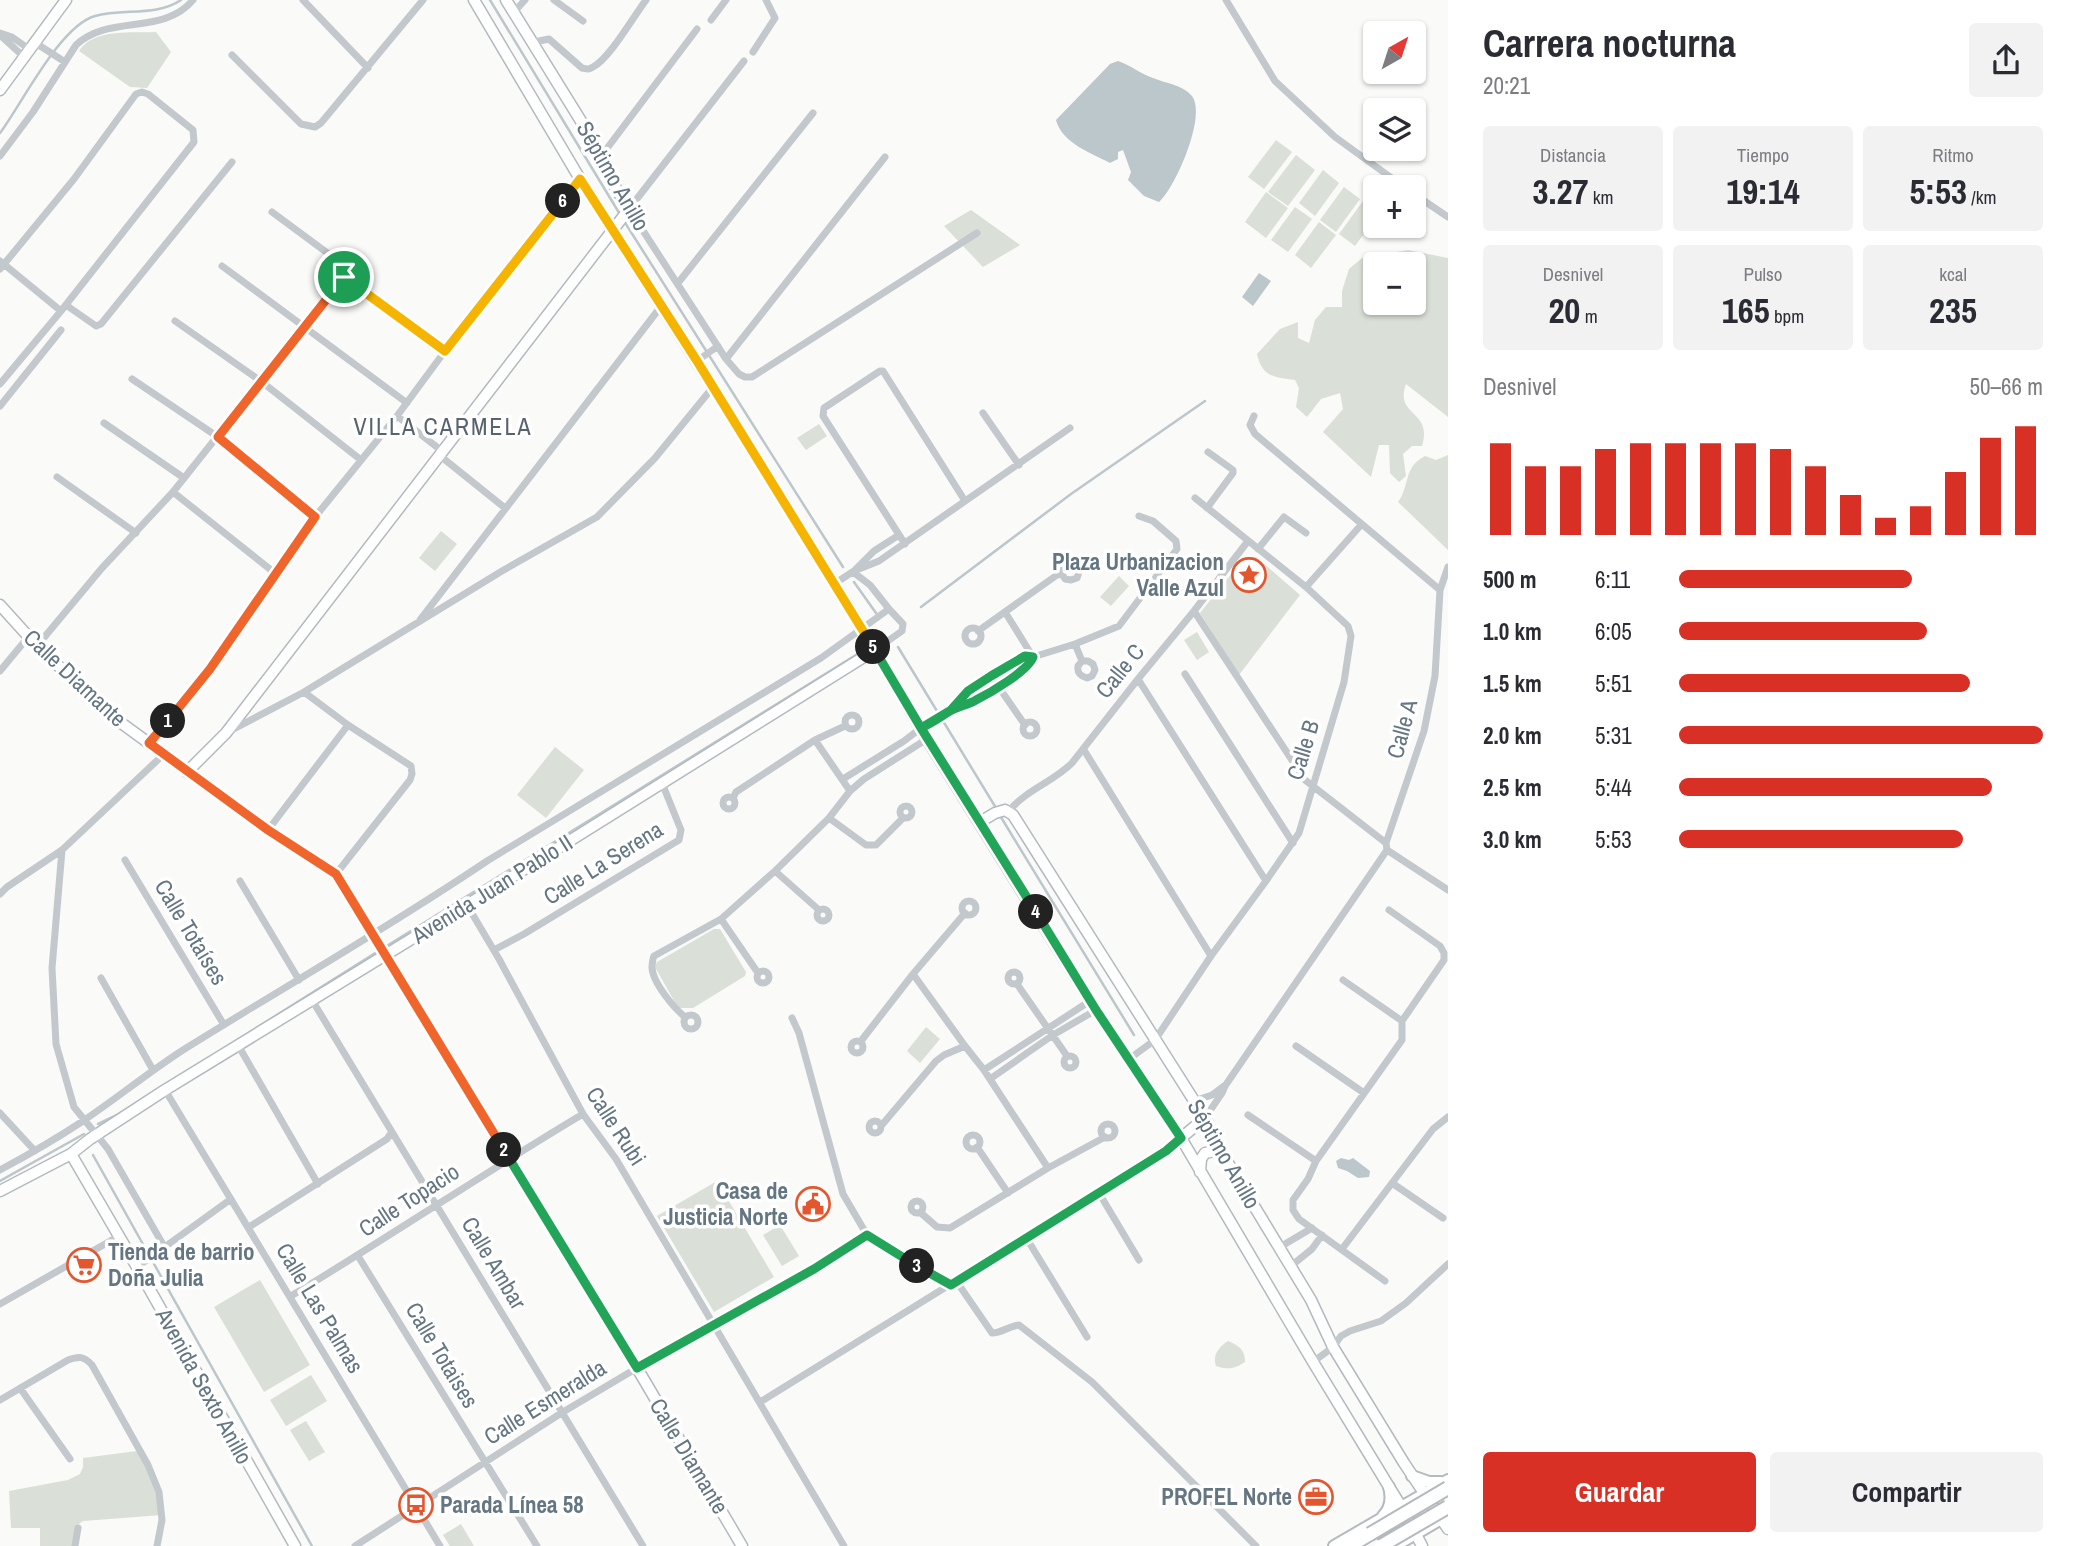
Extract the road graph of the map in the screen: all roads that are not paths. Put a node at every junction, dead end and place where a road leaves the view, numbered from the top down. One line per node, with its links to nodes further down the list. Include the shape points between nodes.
1 (193, 0): 22 (street, via 167,19 83,37)
2 (303, 0): 24 (street)
3 (423, 0): 24 (street)
4 (474, 0): 32 (street, Séptimo Anillo)
5 (506, 0): 13 (street, Séptimo Anillo)
6 (525, 0): 13 (street)
7 (554, 0): 15 (street)
8 (646, 0): 18 (street, via 593,67 582,68 549,39)
9 (726, 0): 14 (street)
10 (766, 0): 20 (street, via 775,18)
11 (1226, 0): 31 (street, via 1275,81 1335,136)
12 (64, 1): 19 (street)
13 (514, 12): 18 (street, Séptimo Anillo)
14 (711, 20)
15 (583, 21)
16 (697, 29): 27 (street)
17 (0, 34): 19 (street)
18 (534, 42): 27 (street, Séptimo Anillo)
19 (31, 48): 22 (street); 25 (street)
20 (753, 52)
21 (232, 55): 24 (street, via 301,124 314,127)
22 (63, 61): 28 (street)
23 (744, 61): 36 (street)
24 (368, 68)
25 (0, 90)
26 (813, 113): 41 (street)
27 (602, 155): 36 (street, Séptimo Anillo)
28 (0, 156)
29 (885, 157): 50 (street)
30 (232, 162): 43 (street, via 101,324 91,324)
31 (1388, 175)
32 (580, 179): 36 (street, Séptimo Anillo); 48 (street)
33 (1426, 202): 35 (street)
34 (272, 212): 40 (street, via 345,266)
35 (1448, 218)
36 (621, 219): 41 (street, Séptimo Anillo); 42 (street, Séptimo Anillo); 64 (street)
37 (978, 233): 50 (street, Séptimo Anillo, via 752,377 739,374)
38 (1, 265): 43 (street); 43 (street, via 74,179 131,99 142,92 148,94 193,130 194,142)
39 (222, 267): 45 (street)
40 (344, 277): 45 (street); 48 (street)
41 (678, 284): 47 (street, Séptimo Anillo)
42 (662, 305): 49 (street, Séptimo Anillo); 72 (street)
43 (63, 308): 53 (street)
44 (175, 321): 52 (street)
45 (306, 327): 52 (street); 55 (street)
46 (61, 330): 56 (street)
47 (718, 346): 49 (street); 50 (street, Séptimo Anillo)
48 (445, 351): 55 (street)
49 (704, 357): 54 (street, Séptimo Anillo)
50 (726, 359)
51 (132, 379): 62 (street)
52 (262, 382): 62 (street); 65 (street)
53 (0, 384)
54 (713, 387): 87 (street, Séptimo Anillo); 94 (street, via 655,458 597,517)
55 (407, 403): 58 (street)
56 (0, 405)
57 (983, 413): 66 (street)
58 (397, 416): 64 (street); 65 (street)
59 (1254, 416): 76 (street, via 1252,431)
60 (104, 423): 68 (street)
61 (1070, 428): 66 (street)
62 (218, 437): 68 (street); 75 (street)
63 (1208, 452): 73 (street, via 1233,473)
64 (441, 453): 72 (street); 114 (street)
65 (361, 460): 75 (street)
66 (1018, 465): 71 (street)
67 (57, 477): 77 (street)
68 (184, 478): 69 (street)
69 (173, 492): 77 (street); 85 (street)
70 (1195, 498): 73 (street, Calle B)
71 (965, 501): 79 (street, via 886,373 880,371 822,413); 81 (street)
72 (505, 508): 94 (street)
73 (1207, 508): 80 (street, Calle B)
74 (1139, 516): 98 (street, via 1153,521 1176,541 1177,550 1119,626)
75 (315, 517): 85 (street)
76 (1361, 525): 88 (street); 89 (street)
77 (136, 533): 99 (street)
78 (1306, 533): 82 (street, via 1284,517)
79 (899, 535): 81 (street); 84 (street)
80 (1248, 541): 82 (street, Calle B); 92 (street, Calle C)
81 (905, 544): 84 (street, via 873,565)
82 (1258, 549): 88 (street, Calle B)
83 (1448, 567): 89 (street, Calle A)
84 (853, 571): 87 (street); 91 (street)
85 (276, 574): 117 (street, via 210,669)
86 (1062, 574): 93 (street)
87 (834, 584): 95 (street, Séptimo Anillo)
88 (1307, 587): 123 (street, Calle B, via 1348,626 1351,636 1344,682)
89 (1440, 590): 132 (street, Calle A, via 1435,676 1427,721)
90 (0, 605): 97 (street, Calle Diamante)
91 (889, 609): 95 (street); 100 (street, via 902,624 902,631)
92 (1194, 611): 106 (street, Calle C); 123 (street)
93 (1005, 612): 96 (street); 101 (street)
94 (418, 623): 108 (street)
95 (863, 630): 100 (street, Séptimo Anillo); 148 (street)
96 (978, 631)
97 (29, 635): 99 (street, Calle Diamante); 103 (street)
98 (1075, 643): 101 (street); 102 (street)
99 (37, 646): 117 (street, Calle Diamante, via 94,701)
100 (875, 650): 113 (street, Séptimo Anillo); 122 (street, Avenida Juan Pablo II)
101 (1033, 657): 105 (street, via 1025,656); 107 (street)
102 (1082, 661)
103 (0, 671)
104 (1185, 674): 131 (street)
105 (991, 676): 107 (street); 109 (street)
106 (1138, 679): 118 (street, Calle C); 139 (street)
107 (998, 687): 109 (street); 111 (street)
108 (304, 692): 110 (street); 114 (street)
109 (949, 711): 113 (street)
110 (348, 724): 130 (street); 136 (street, via 411,766 412,774)
111 (1025, 725)
112 (845, 726): 116 (street)
113 (921, 728): 115 (street, Séptimo Anillo); 121 (street)
114 (226, 733): 120 (street)
115 (927, 739): 124 (street); 129 (street, Séptimo Anillo)
116 (815, 740): 121 (street); 125 (street)
117 (149, 743): 119 (street, Calle Diamante)
118 (1084, 750): 126 (street, Calle C, via 1066,770); 151 (street)
119 (164, 754): 120 (street, Calle Diamante); 133 (street)
120 (187, 772): 130 (street, Calle Diamante)
121 (843, 779): 124 (street)
122 (662, 783): 143 (street, Avenida Juan Pablo II); 150 (street, Calle La Serena, via 681,830 679,840)
123 (1312, 786): 131 (street, Calle B); 132 (street)
124 (850, 791): 127 (street)
125 (733, 798)
126 (1003, 812): 129 (street); 166 (street, Séptimo Anillo, via 1019,825)
127 (829, 818): 128 (street, via 872,846); 135 (street)
128 (903, 818)
129 (980, 822): 159 (street, Séptimo Anillo)
130 (268, 830): 136 (street, Calle Diamante)
131 (1293, 843): 139 (street, Calle B)
132 (1386, 847): 141 (street); 176 (street, Calle A)
133 (62, 850): 140 (street); 185 (street, via 52,968 56,1044 74,1107)
134 (125, 860): 163 (street, Calle Totaíses)
135 (775, 871): 144 (street); 147 (street)
136 (336, 874): 148 (street, Calle Diamante)
137 (0, 881): 140 (street)
138 (240, 881): 155 (street)
139 (1266, 881): 151 (street, Calle B)
140 (7, 887): 142 (street)
141 (1448, 890)
142 (0, 894)
143 (467, 905): 149 (street, Avenida Juan Pablo II); 150 (street, Calle Rubi)
144 (819, 910)
145 (1390, 910): 162 (street, via 1444,953 1444,960)
146 (965, 913): 153 (street)
147 (721, 919): 152 (street); 160 (street, via 654,956 654,975 670,1003)
148 (373, 934): 149 (street, Calle Diamante); 155 (street)
149 (383, 949): 158 (street, Avenida Juan Pablo II); 194 (street, Calle Diamante)
150 (494, 950): 181 (street, Calle Rubi)
151 (1211, 956): 166 (street, Calle B)
152 (758, 973)
153 (913, 974): 167 (street); 169 (street)
154 (101, 978): 173 (street)
155 (299, 980): 163 (street)
156 (1343, 981): 162 (street)
157 (1017, 984): 164 (street)
158 (312, 1000): 168 (street, Avenida Juan Pablo II); 187 (street, Calle Ambar)
159 (1093, 1005): 164 (street); 165 (street); 172 (street, Séptimo Anillo)
160 (685, 1017)
161 (792, 1018): 211 (street, via 843,1194)
162 (1402, 1021): 178 (street, via 1402,1040)
163 (224, 1025): 173 (street)
164 (1047, 1027): 165 (street); 174 (street)
165 (1053, 1035): 171 (street); 175 (street)
166 (1155, 1040): 172 (street); 179 (street, Séptimo Anillo)
167 (861, 1041)
168 (239, 1045): 177 (street, Avenida Juan Pablo II); 201 (street)
169 (964, 1046): 174 (street); 186 (street, via 936,1061)
170 (1296, 1046): 178 (street)
171 (1067, 1056)
172 (1129, 1059): 190 (street, Séptimo Anillo)
173 (153, 1070): 185 (street)
174 (984, 1070): 175 (street)
175 (990, 1079): 197 (street)
176 (1225, 1086): 179 (street); 184 (street, Calle A)
177 (165, 1090): 188 (street, Avenida Juan Pablo II); 205 (street, Calle Las Palmas)
178 (1364, 1093): 196 (street)
179 (1194, 1101): 184 (street, Séptimo Anillo)
180 (0, 1113): 192 (street)
181 (583, 1114): 194 (street, Calle Topacio); 227 (street, Calle Rubi, via 616,1158)
182 (1248, 1115): 196 (street)
183 (1448, 1117): 200 (street, via 1433,1129)
184 (1205, 1118): 190 (street); 195 (street, Séptimo Anillo)
185 (83, 1121): 188 (street); 192 (street)
186 (881, 1126)
187 (391, 1133): 201 (street); 206 (street, Calle Ambar)
188 (97, 1134): 193 (street, Avenida Juan Pablo II); 216 (street)
189 (1105, 1136): 197 (street)
190 (1181, 1138): 199 (street, Séptimo Anillo); 204 (street)
191 (977, 1147): 203 (street)
192 (35, 1151): 198 (street)
193 (71, 1154): 202 (street, Avenida Juan Pablo II); 213 (street, Avenida Sexto Anillo)
194 (509, 1158): 206 (street, Calle Topacio); 231 (street, Calle Diamante)
195 (1225, 1158): 199 (street, via 1208,1151 1201,1159); 215 (street, Séptimo Anillo)
196 (1316, 1161): 210 (street, via 1292,1205 1295,1215)
197 (1048, 1168): 203 (street)
198 (0, 1170)
199 (1200, 1171): 230 (street, Séptimo Anillo)
200 (1392, 1183): 208 (street); 217 (street)
201 (318, 1184): 209 (street)
202 (0, 1191)
203 (1008, 1193): 207 (street, via 950,1228 937,1227)
204 (1099, 1193): 214 (street); 219 (street)
205 (231, 1199): 209 (street, Calle Las Palmas); 216 (street)
206 (437, 1206): 218 (street, Calle Topacio); 235 (street, Calle Ambar)
207 (920, 1213)
208 (1443, 1218)
209 (249, 1227): 225 (street, Calle Las Palmas)
210 (1312, 1228): 212 (street); 215 (street)
211 (867, 1235): 224 (street); 227 (street, Calle Esmeralda)
212 (1322, 1235): 217 (street); 222 (street)
213 (119, 1236): 220 (street, Avenida Sexto Anillo); 226 (street)
214 (1027, 1238): 224 (street); 228 (street)
215 (1280, 1247): 222 (street, Séptimo Anillo)
216 (165, 1248): 220 (street)
217 (1342, 1248): 223 (street)
218 (358, 1256): 225 (street, Calle Topacio); 237 (street, Calle Totaises)
219 (1139, 1260)
220 (141, 1264): 249 (street, Avenida Sexto Anillo)
221 (1448, 1264): 229 (street, via 1406,1303 1381,1321 1341,1336)
222 (1291, 1266): 229 (street, Séptimo Anillo)
223 (1385, 1281)
224 (951, 1285): 234 (street); 256 (street, via 959,1285 992,1333 1018,1325 1092,1382)
225 (290, 1296): 241 (street, Calle Las Palmas)
226 (0, 1304)
227 (715, 1326): 231 (street, Calle Esmeralda); 234 (street, Calle Rubi)
228 (1087, 1337)
229 (1333, 1347): 230 (street); 238 (street, Séptimo Anillo)
230 (1313, 1362): 240 (street, Séptimo Anillo)
231 (637, 1368): 235 (street, Calle Esmeralda); 254 (street, Calle Diamante)
232 (20, 1388): 233 (street); 236 (street); 248 (street, via 77,1356 92,1365 159,1492 162,1520)
233 (0, 1400)
234 (760, 1402): 255 (street, Calle Rubi)
235 (563, 1412): 237 (street, Calle Esmeralda); 253 (street, Calle Ambar)
236 (70, 1459)
237 (484, 1462): 241 (street, Calle Esmeralda); 252 (street, Calle Totaises)
238 (1412, 1476): 239 (street, Séptimo Anillo); 239 (main road)
239 (1440, 1486): 242 (main road); 244 (main road, via 1434,1502); 258 (highway, bridge)
240 (1389, 1487): 242 (street, Séptimo Anillo); 243 (main road, via 1391,1501)
241 (415, 1506): 250 (street, Calle Esmeralda); 251 (street, Calle Las Palmas)
242 (1401, 1507): 243 (main road); 246 (street, Séptimo Anillo)
243 (1385, 1516): 246 (main road, via 1404,1518 1408,1525); 257 (main road)
244 (1447, 1516): 246 (main road); 259 (highway, bridge)
245 (78, 1528): 247 (street)
246 (1405, 1542): 260 (street, Séptimo Anillo)
247 (75, 1546)
248 (157, 1546)
249 (295, 1546)
250 (355, 1546)
251 (440, 1546)
252 (537, 1546)
253 (643, 1546)
254 (742, 1546)
255 (844, 1546)
256 (1256, 1546)
257 (1334, 1546)
258 (1350, 1546)
259 (1381, 1546)
260 (1422, 1546)

